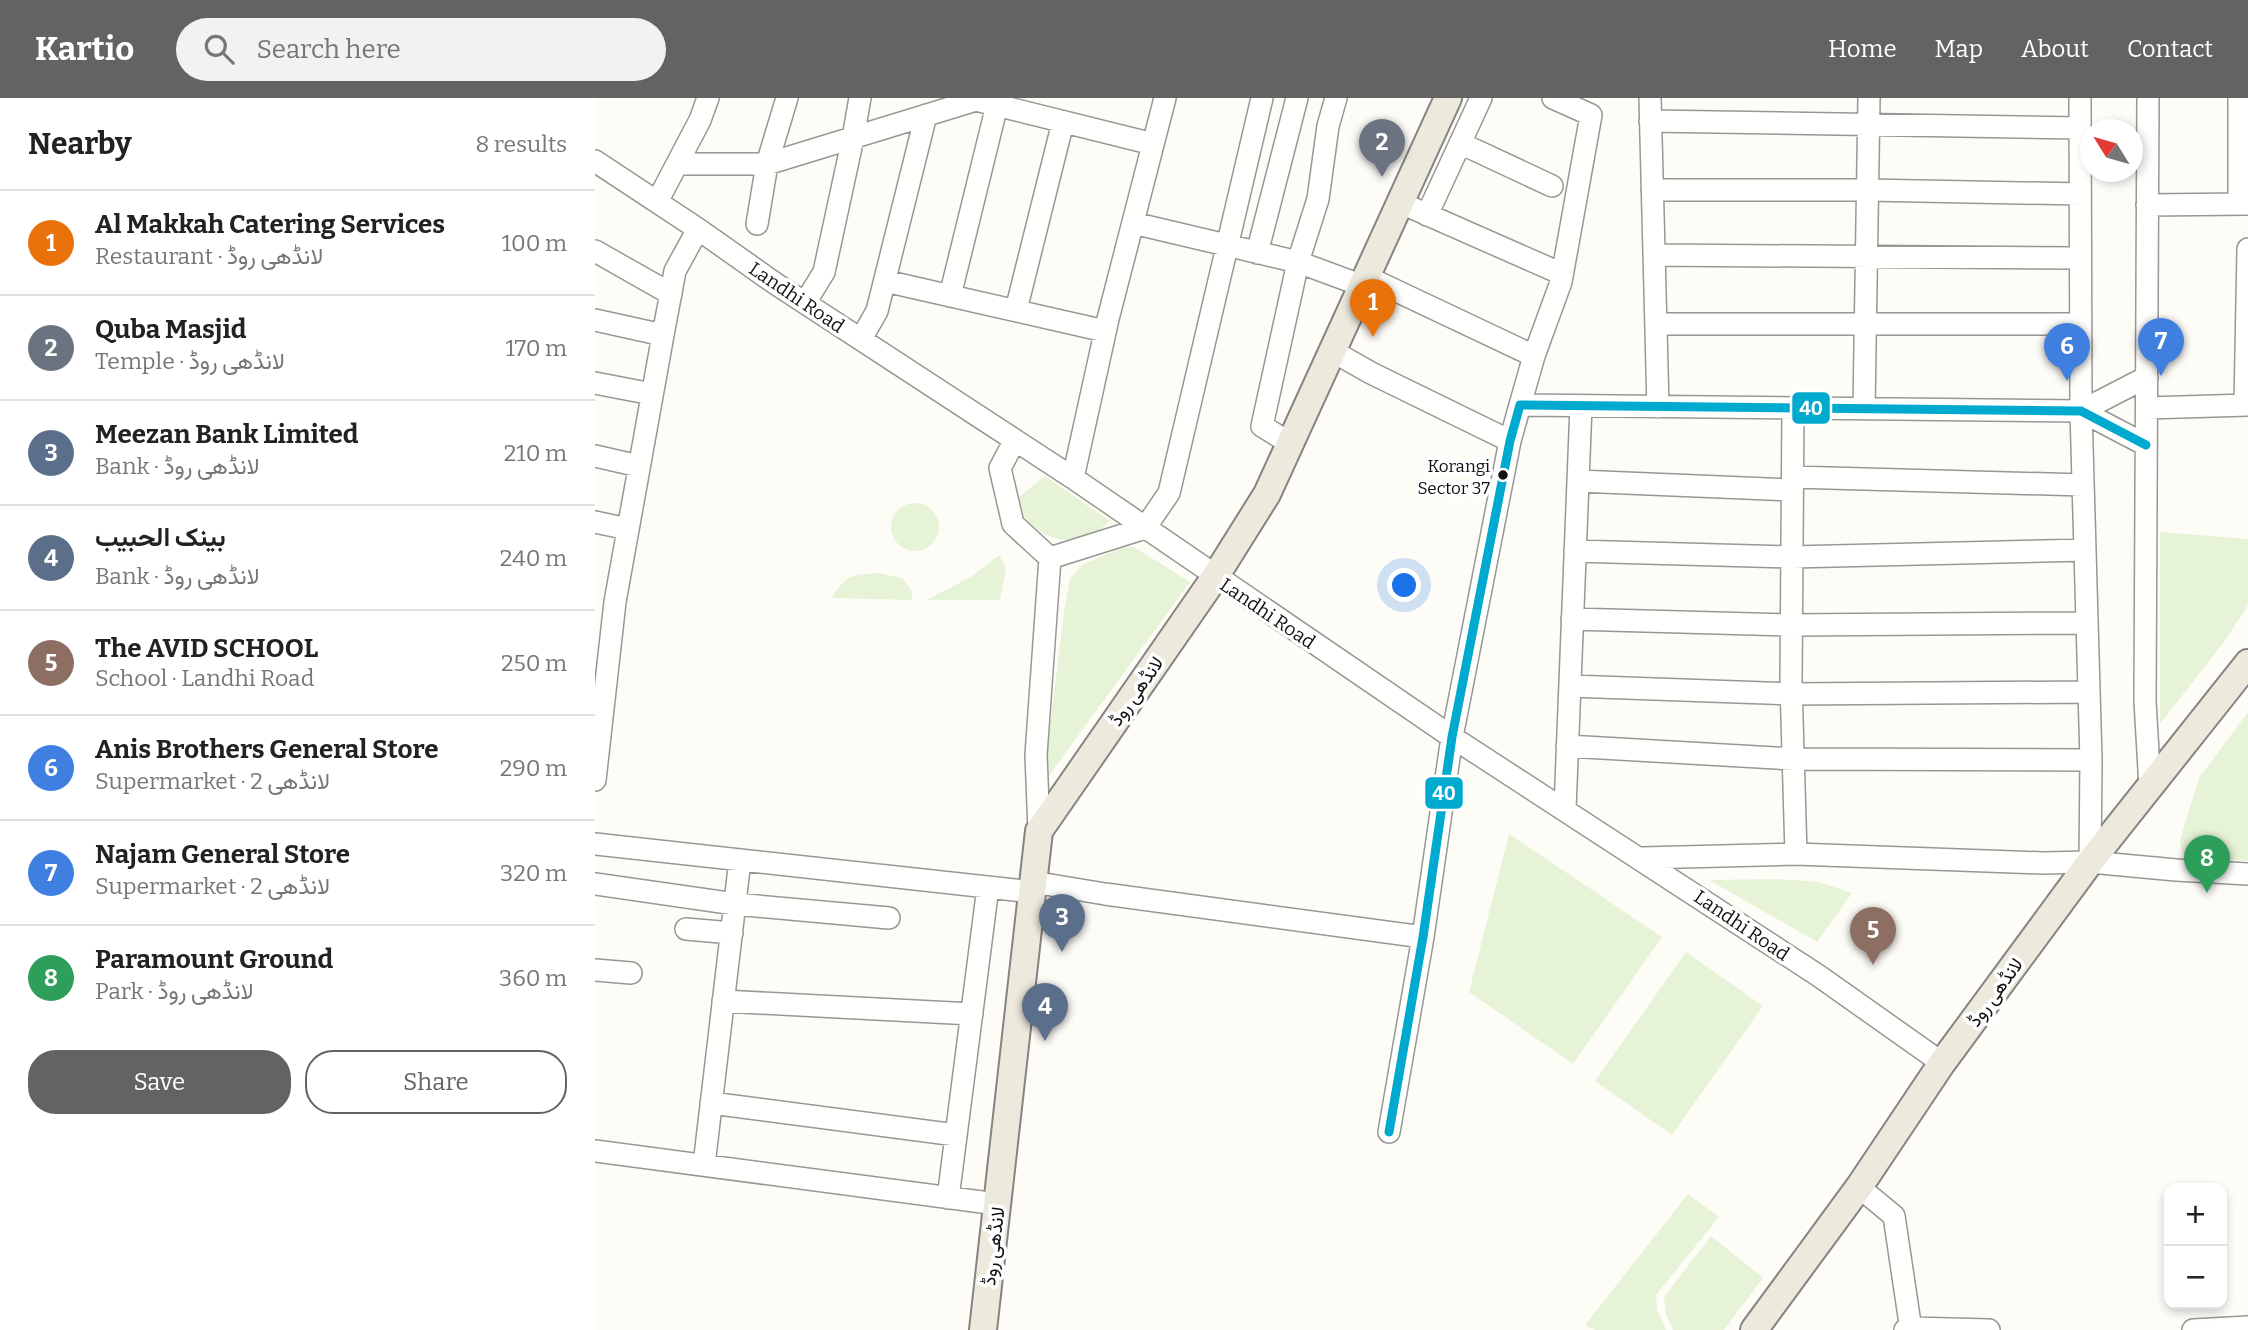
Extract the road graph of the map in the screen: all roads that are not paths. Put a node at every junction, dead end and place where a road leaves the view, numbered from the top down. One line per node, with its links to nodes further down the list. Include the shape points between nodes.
1 (708, 98): 27 (street)
2 (786, 98): 28 (street)
3 (860, 98): 23 (street)
4 (1165, 98): 25 (street)
5 (1262, 98): 42 (street)
6 (1297, 98): 45 (street)
7 (1336, 98): 49 (street, via 1318,199)
8 (1448, 98): 35 (main road, لانڈھی روڈ)
9 (1481, 98): 24 (street)
10 (1553, 98): 50 (street, via 1591,115)
11 (1650, 98): 19 (street)
12 (1869, 98): 21 (street)
13 (2080, 98): 18 (street)
14 (2148, 98): 37 (street)
15 (2239, 98): 36 (street)
16 (997, 105): 17 (street, via 976,100); 20 (street); 54 (street)
17 (926, 115): 23 (street); 51 (street)
18 (2080, 119)
19 (1650, 121): 21 (street); 31 (street)
20 (1063, 122): 25 (street); 56 (street)
21 (1868, 124): 22 (street); 32 (street)
22 (2080, 128)
23 (853, 138): 28 (street); 55 (street, via 824,272)
24 (1460, 143): 30 (street); 38 (street)
25 (1153, 144): 39 (street)
26 (595, 161): 34 (street, Landhi Road)
27 (678, 164): 28 (street); 34 (street)
28 (767, 164): 40 (street)
29 (2080, 182): 33 (street)
30 (1552, 186)
31 (1652, 190): 32 (street); 46 (street)
32 (1868, 190): 33 (street); 47 (street)
33 (2080, 194): 48 (street)
34 (657, 202): 41 (street, Landhi Road)
35 (1401, 203): 38 (street); 52 (main road, لانڈھی روڈ)
36 (2243, 204): 37 (street)
37 (2147, 205): 66 (street)
38 (1427, 215): 50 (street)
39 (1133, 223): 42 (street); 61 (street)
40 (757, 224)
41 (698, 229): 53 (street, via 675,271); 55 (street, Landhi Road)
42 (1226, 245): 45 (street); 88 (street, via 1169,493)
43 (2248, 249): 69 (street)
44 (595, 251): 53 (street)
45 (1257, 253): 49 (street)
46 (1654, 255): 47 (street); 58 (street)
47 (1867, 258): 48 (street); 60 (street)
48 (2080, 258): 59 (street)
49 (1298, 262): 52 (street); 79 (street, via 1262,426)
50 (1562, 274): 65 (street)
51 (885, 281): 54 (street); 63 (street, via 877,311)
52 (1365, 281): 64 (main road, لانڈھی روڈ); 65 (street)
53 (671, 294): 62 (street)
54 (950, 296): 56 (street)
55 (805, 303): 63 (street, Landhi Road)
56 (1016, 310): 61 (street)
57 (595, 320): 62 (street)
58 (1656, 324): 60 (street); 72 (street)
59 (2080, 324): 60 (street); 76 (street)
60 (1865, 325): 75 (street)
61 (1105, 331): 83 (street)
62 (663, 335): 68 (street)
63 (861, 339): 77 (street, Landhi Road)
64 (1334, 352): 78 (street); 79 (main road, لانڈھی روڈ)
65 (1534, 356): 70 (street)
66 (2147, 377): 74 (street); 76 (street)
67 (595, 383): 68 (street)
68 (652, 394): 82 (street)
69 (2246, 405): 74 (street)
70 (1519, 406): 71 (street); 78 (street)
71 (1581, 406): 72 (street); 84 (street)
72 (1658, 407): 73 (street)
73 (1793, 408): 75 (street); 85 (street)
74 (2147, 408): 80 (street)
75 (1864, 409): 76 (street)
76 (2081, 411): 80 (street); 86 (street)
77 (1015, 440): 83 (street, Landhi Road); 93 (street, via 1000,468 1013,524)
78 (1510, 441): 105 (street)
79 (1290, 444): 94 (main road, لانڈھی روڈ, via 1267,494)
80 (2146, 445): 110 (street, via 2145,701)
81 (595, 456): 82 (street)
82 (639, 466): 89 (street)
83 (1073, 478): 88 (street, Landhi Road)
84 (1578, 481): 85 (street); 91 (street)
85 (1793, 483): 86 (street); 92 (street)
86 (2083, 485): 90 (street)
87 (595, 522): 89 (street)
88 (1145, 528): 93 (street); 94 (street, Landhi Road)
89 (628, 529): 95 (street)
90 (2085, 550): 92 (street); 97 (street)
91 (1575, 551): 92 (street); 96 (street)
92 (1792, 556): 98 (street)
93 (1050, 558): 112 (street, via 1036,755)
94 (1216, 577): 105 (street, Landhi Road); 112 (main road, لانڈھی روڈ)
95 (605, 600): 100 (street)
96 (1572, 619): 98 (street); 101 (street)
97 (2087, 623): 98 (street); 102 (street)
98 (1791, 625): 103 (street)
99 (2248, 663): 110 (main road, لانڈھی روڈ)
100 (601, 667): 104 (street)
101 (1570, 686): 103 (street); 106 (street)
102 (2089, 692): 103 (street); 108 (street)
103 (1791, 694): 107 (street)
104 (599, 703): 109 (street)
105 (1452, 737): 111 (street, Landhi Road); 126 (street)
106 (1567, 746): 107 (street); 111 (street)
107 (1793, 759): 108 (street); 114 (street)
108 (2091, 760): 117 (street)
109 (595, 780)
110 (2150, 787): 117 (main road, لانڈھی روڈ)
111 (1565, 809): 115 (street, Landhi Road)
112 (1039, 831): 121 (main road, لانڈھی روڈ)
113 (595, 844): 116 (street)
114 (1796, 854): 115 (street); 117 (street)
115 (1641, 858): 131 (street, Landhi Road)
116 (740, 860): 120 (street); 122 (street)
117 (2090, 862): 118 (street); 131 (main road, لانڈھی روڈ)
118 (2248, 874)
119 (595, 884): 122 (street)
120 (988, 887): 121 (street); 130 (street)
121 (1033, 887): 126 (street); 139 (main road, لانڈھی روڈ)
122 (735, 904): 123 (street); 125 (street)
123 (889, 918)
124 (686, 929): 125 (street)
125 (731, 933): 129 (street)
126 (1423, 937): 133 (street)
127 (595, 970): 128 (street)
128 (631, 973)
129 (723, 1001): 130 (street); 132 (street)
130 (972, 1014): 134 (street)
131 (1942, 1063): 137 (main road, لانڈھی روڈ)
132 (711, 1103): 134 (street); 136 (street)
133 (1389, 1132)
134 (956, 1135): 138 (street)
135 (595, 1151): 136 (street)
136 (704, 1165): 138 (street)
137 (1859, 1187): 141 (street, via 1894,1216); 143 (main road, لانڈھی روڈ)
138 (949, 1198): 139 (street)
139 (997, 1205): 142 (main road, لانڈھی روڈ)
140 (2248, 1327): 145 (street)
141 (1909, 1329): 144 (street)
142 (983, 1330)
143 (1754, 1330)
144 (1989, 1330)
145 (2193, 1330)

